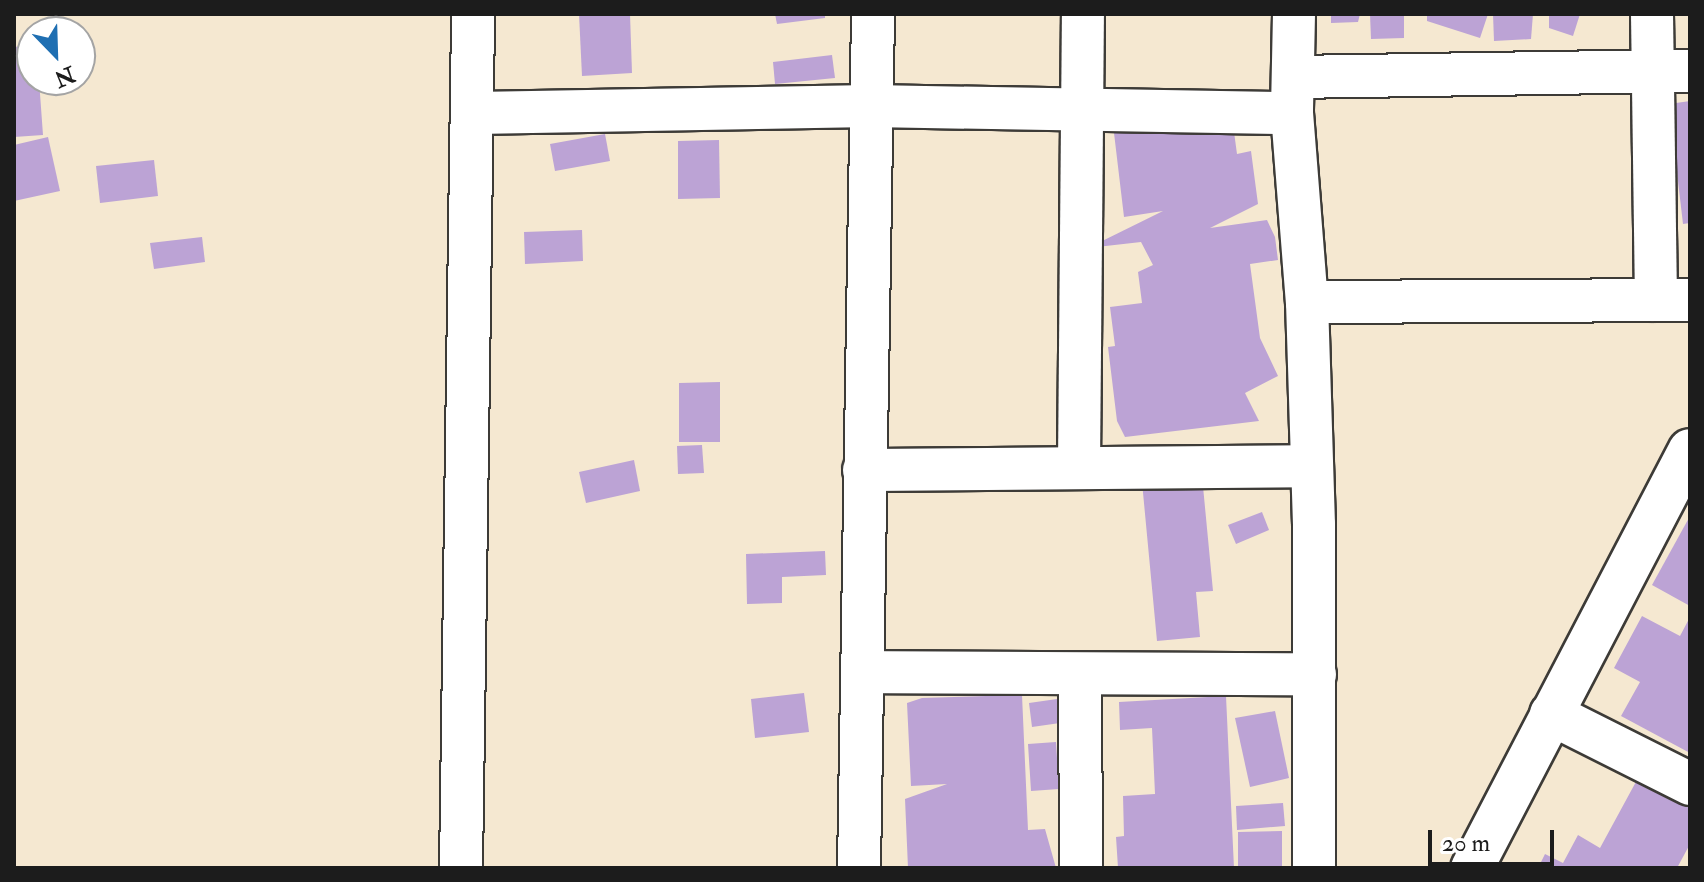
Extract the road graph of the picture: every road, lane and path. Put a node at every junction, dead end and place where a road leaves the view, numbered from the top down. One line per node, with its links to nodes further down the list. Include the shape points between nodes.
1 (473, 14): 10 (street)
2 (873, 14): 8 (street)
3 (1083, 14): 9 (street)
4 (1294, 14): 7 (street)
5 (1652, 14): 6 (street)
6 (1671, 71): 7 (street); 11 (street)
7 (1292, 95): 9 (street); 12 (street)
8 (871, 106): 9 (street); 10 (street); 16 (street)
9 (1083, 110): 14 (street)
10 (475, 113): 22 (street)
11 (1673, 300): 12 (street)
12 (1307, 302): 15 (street)
13 (1690, 450): 20 (street)
14 (1079, 465): 15 (street); 16 (street)
15 (1312, 466): 19 (street)
16 (864, 470): 17 (street)
17 (863, 672): 18 (street); 23 (street)
18 (1080, 674): 19 (street); 24 (street)
19 (1315, 674): 25 (street)
20 (1551, 714): 21 (street); 26 (street)
21 (1690, 784)
22 (461, 868)
23 (859, 868)
24 (1081, 868)
25 (1314, 868)
26 (1472, 868)

